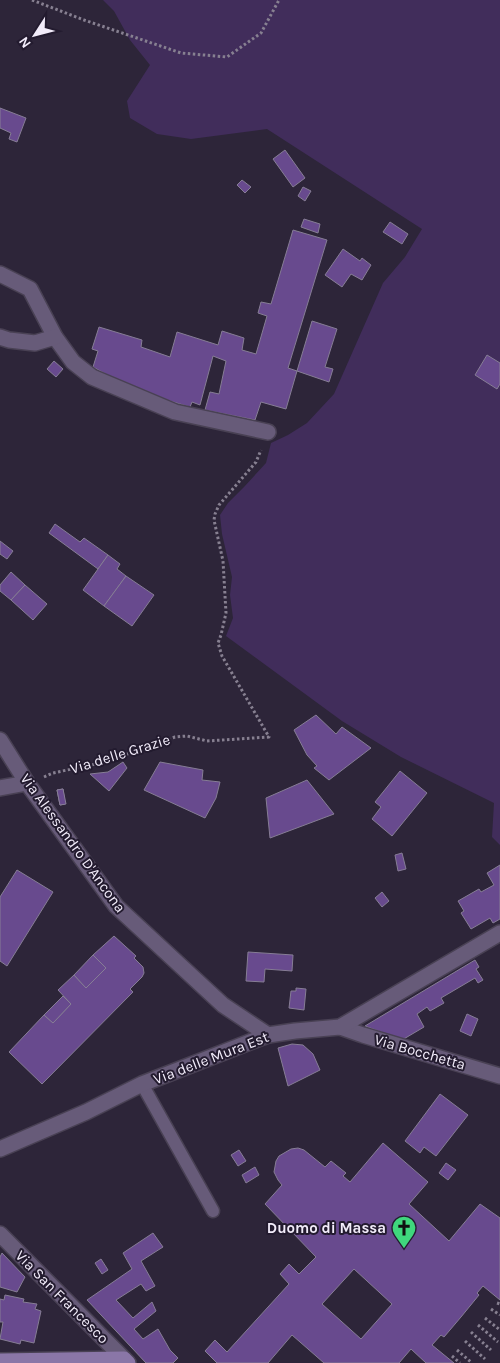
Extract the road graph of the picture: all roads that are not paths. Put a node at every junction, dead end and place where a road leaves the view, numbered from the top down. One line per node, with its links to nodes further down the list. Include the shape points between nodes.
1 (0, 274): 3 (street, via 30,289)
2 (0, 337): 3 (street, via 35,343)
3 (55, 337): 4 (street, via 73,362 92,377 175,412)
4 (268, 432)
5 (0, 740): 6 (street, Via Alessandro D'Ancona)
6 (27, 782): 7 (street); 10 (street, Via Alessandro D'Ancona, via 116,906 223,1005)
7 (0, 788)
8 (500, 933): 9 (street, Via delle Mura Est)
9 (340, 1027): 10 (street, Via delle Mura Est); 11 (street, Via Bocchetta)
10 (268, 1035): 12 (street, Via delle Mura Est)
11 (500, 1076)
12 (142, 1084): 13 (street, Via delle Mura Est); 14 (lane)
13 (0, 1149)
14 (213, 1211)
15 (0, 1234): 17 (street, Via San Francesco)
16 (0, 1361): 17 (street)
17 (126, 1361)

